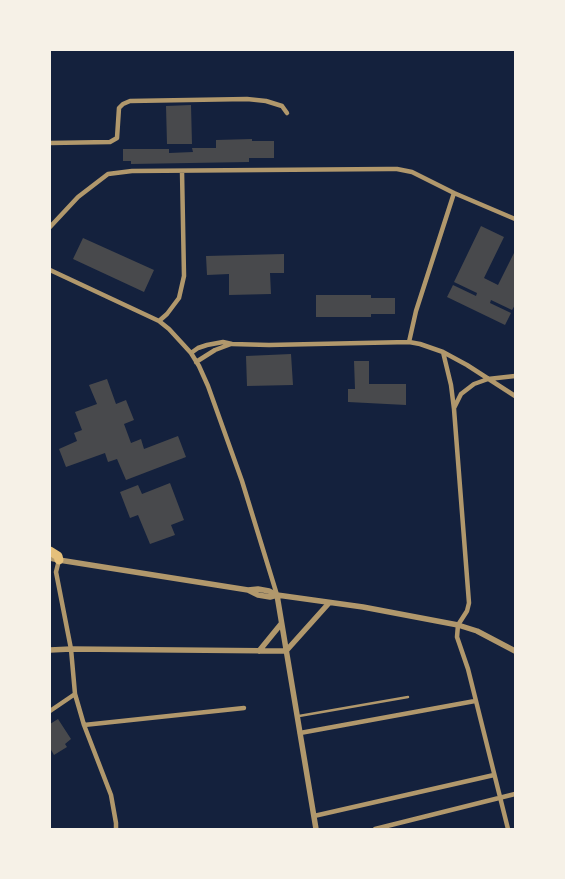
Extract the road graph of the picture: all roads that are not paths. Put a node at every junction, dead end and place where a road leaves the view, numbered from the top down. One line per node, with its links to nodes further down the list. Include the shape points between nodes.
1 (287, 113): 2 (street, via 282,106 246,99 130,101 119,108 117,138 110,142)
2 (50, 143)
3 (182, 171): 4 (street, via 397,168 419,174); 6 (street, via 108,174 78,197); 8 (street, via 184,276 179,298)
4 (454, 193): 5 (street); 9 (street)
5 (515, 220)
6 (50, 227)
7 (50, 270): 8 (street)
8 (159, 321): 12 (street)
9 (409, 342): 10 (street); 11 (street)
10 (232, 344): 12 (street, via 210,344); 13 (street)
11 (443, 352): 15 (street); 17 (street)
12 (191, 353): 13 (street)
13 (196, 362): 20 (street, via 242,481)
14 (515, 376): 15 (street)
15 (488, 379): 16 (street); 17 (street, via 461,394)
16 (515, 396)
17 (454, 409): 23 (street, via 469,603)
18 (50, 551): 19 (highway, via 58,556)
19 (55, 559): 20 (street, via 248,590 270,597); 24 (street)
20 (276, 595): 21 (street); 22 (street)
21 (329, 603): 23 (street); 27 (street)
22 (281, 624): 26 (street); 27 (street)
23 (458, 625): 28 (street); 31 (street, via 457,637)
24 (71, 649): 25 (street); 26 (street); 29 (street)
25 (50, 650)
26 (259, 651): 27 (street)
27 (286, 651): 34 (street)
28 (515, 651)
29 (75, 694): 33 (street); 35 (street)
30 (408, 697): 34 (lane)
31 (475, 702): 36 (street); 37 (street)
32 (244, 708): 35 (street)
33 (50, 711)
34 (297, 716): 36 (street)
35 (84, 725): 41 (street, via 111,795)
36 (300, 733): 40 (street)
37 (494, 775): 39 (street); 40 (street)
38 (515, 794): 39 (street)
39 (500, 798): 43 (street); 44 (street)
40 (314, 816): 42 (street)
41 (116, 829)
42 (316, 829)
43 (375, 829)
44 (508, 829)

